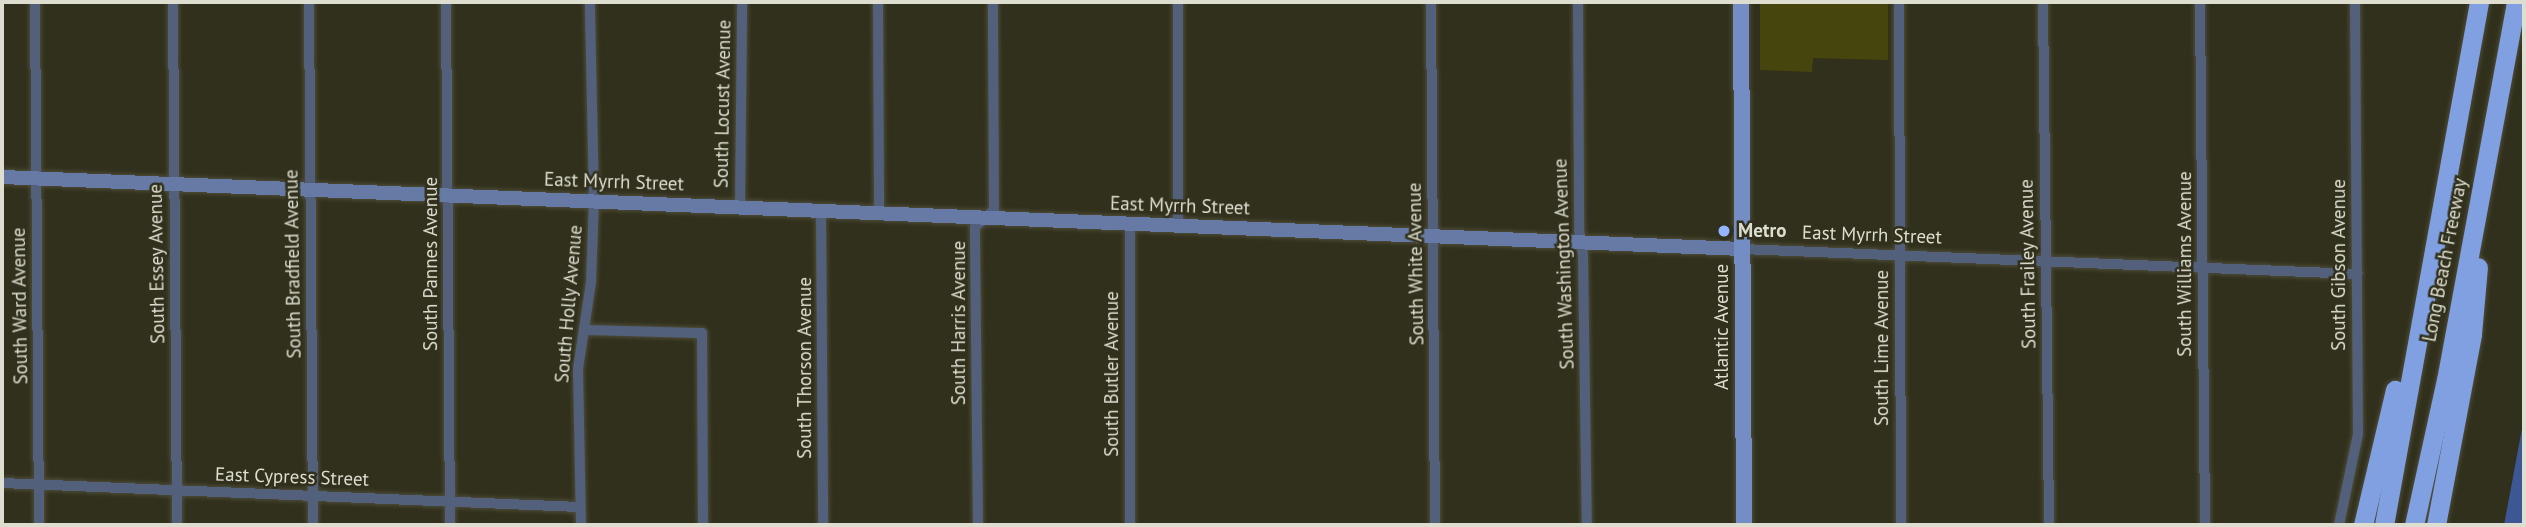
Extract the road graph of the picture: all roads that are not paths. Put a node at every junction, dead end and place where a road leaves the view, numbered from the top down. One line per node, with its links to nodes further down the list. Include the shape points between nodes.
1 (35, 2): 21 (street, South Ward Avenue)
2 (173, 2): 22 (street, South Essey Avenue)
3 (309, 2): 23 (street, South Bradfield Avenue)
4 (446, 2): 24 (street, South Pannes Avenue)
5 (590, 2): 25 (street, South Holly Avenue)
6 (742, 2): 26 (street, South Locust Avenue)
7 (878, 2): 28 (street)
8 (993, 2): 29 (street, South Harris Avenue, via 994,210)
9 (1178, 2): 31 (street)
10 (1431, 2): 32 (street, South White Avenue)
11 (1578, 2): 33 (street, South Washington Avenue)
12 (1741, 2): 34 (main road, Atlantic Avenue)
13 (1899, 2): 35 (street, South Lime Avenue)
14 (2043, 2): 36 (street, South Frailey Avenue)
15 (2200, 2): 37 (street, South Williams Avenue)
16 (2355, 2): 38 (street, South Gibson Avenue)
17 (2479, 2): 39 (highway, Long Beach Freeway)
18 (2516, 2): 19 (highway, Long Beach Freeway)
19 (2490, 144): 65 (highway, Long Beach Freeway); 66 (highway, via 2472,334)
20 (2, 177): 21 (street, East Myrrh Street)
21 (36, 178): 22 (street, East Myrrh Street); 42 (street, South Ward Avenue)
22 (173, 184): 23 (street, East Myrrh Street); 43 (street, South Essey Avenue)
23 (310, 188): 24 (street, East Myrrh Street); 44 (street, South Bradfield Avenue)
24 (448, 193): 25 (street, East Myrrh Street); 45 (street, South Pannes Avenue)
25 (594, 201): 26 (street, East Myrrh Street); 40 (street, South Holly Avenue)
26 (740, 206): 27 (street, East Myrrh Street)
27 (821, 211): 28 (street, East Myrrh Street); 53 (street, South Thorson Avenue)
28 (880, 211): 29 (street, East Myrrh Street)
29 (985, 218): 30 (street, East Myrrh Street); 54 (street, South Harris Avenue, via 975,227)
30 (1130, 223): 31 (street, East Myrrh Street); 55 (street, South Butler Avenue)
31 (1178, 226): 32 (street, East Myrrh Street)
32 (1432, 235): 33 (street, East Myrrh Street); 56 (street, South White Avenue)
33 (1581, 242): 34 (street, East Myrrh Street); 57 (street, South Washington Avenue)
34 (1742, 249): 35 (street, East Myrrh Street); 58 (main road, Atlantic Avenue)
35 (1899, 255): 36 (street, East Myrrh Street); 59 (street, South Lime Avenue)
36 (2046, 261): 37 (street, East Myrrh Street); 60 (street, South Frailey Avenue)
37 (2203, 268): 38 (street, East Myrrh Street); 61 (street, South Williams Avenue)
38 (2357, 274): 62 (street, South Gibson Avenue, via 2358,434)
39 (2428, 276): 63 (highway, via 2407,326 2391,415); 64 (highway, Long Beach Freeway)
40 (584, 330): 46 (street, South Holly Avenue, via 578,369); 52 (street, via 702,333)
41 (2, 483): 42 (street, East Cypress Street)
42 (39, 484): 43 (street, East Cypress Street); 47 (street, South Ward Avenue)
43 (177, 491): 44 (street, East Cypress Street); 48 (street, South Essey Avenue)
44 (313, 495): 45 (street, East Cypress Street); 49 (street, South Bradfield Avenue)
45 (450, 501): 46 (street, East Cypress Street); 50 (street, South Pannes Avenue)
46 (580, 507): 51 (street, South Holly Avenue)
47 (39, 525)
48 (177, 525)
49 (313, 525)
50 (450, 525)
51 (581, 525)
52 (703, 525)
53 (823, 525)
54 (978, 525)
55 (1130, 525)
56 (1435, 525)
57 (1587, 525)
58 (1744, 525)
59 (1900, 525)
60 (2049, 525)
61 (2204, 525)
62 (2339, 525)
63 (2363, 525)
64 (2384, 525)
65 (2414, 525)
66 (2436, 525)

